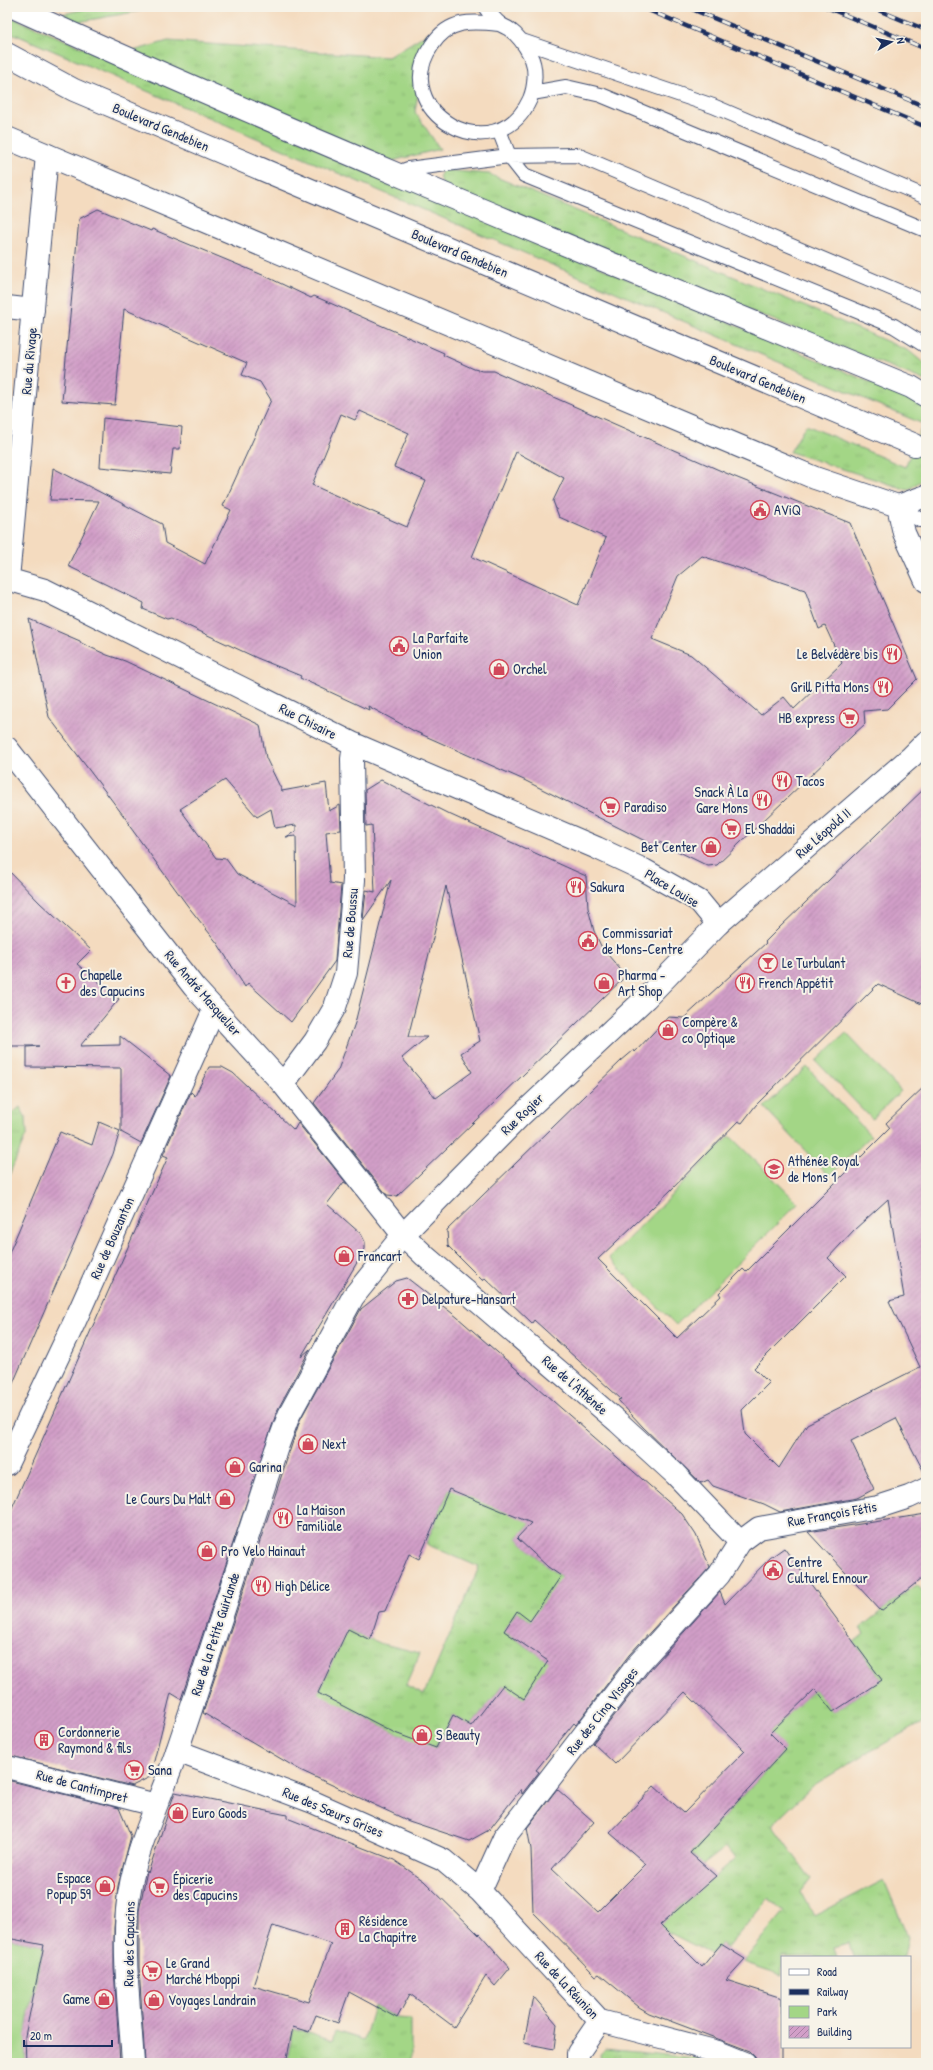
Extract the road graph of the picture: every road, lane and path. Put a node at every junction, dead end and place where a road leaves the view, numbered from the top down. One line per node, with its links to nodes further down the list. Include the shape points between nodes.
1 (13, 7): 13 (main road)
2 (485, 7): 3 (lane)
3 (499, 24): 4 (lane); 9 (lane, via 470,21 448,29 436,38 422,66 425,98 444,122 472,134)
4 (522, 41): 8 (lane, via 531,57 535,75); 14 (lane, via 713,106)
5 (7, 54): 7 (main road, Boulevard Gendebien)
6 (7, 65): 7 (main road)
7 (74, 90): 21 (main road, Boulevard Gendebien)
8 (532, 93): 9 (lane, via 526,107 515,121); 15 (lane, via 566,87 601,95)
9 (499, 130): 12 (lane)
10 (7, 138): 11 (main road)
11 (47, 154): 18 (main road, Rue du Rivage); 23 (main road, via 815,478)
12 (509, 156): 13 (lane, via 408,169); 16 (lane, via 576,155); 19 (lane, via 524,175 894,326)
13 (394, 174): 20 (main road, via 903,384)
14 (926, 197)
15 (926, 230)
16 (926, 303)
17 (7, 307): 18 (main road, Rue du Rivage)
18 (33, 310): 25 (main road, Rue du Rivage)
19 (926, 346)
20 (926, 396)
21 (915, 445)
22 (926, 496): 23 (main road)
23 (898, 506): 24 (lane, via 920,520); 26 (main road, via 904,533)
24 (926, 519)
25 (8, 579): 28 (main road, Rue Chisaire, via 45,590)
26 (926, 581)
27 (926, 742): 31 (main road, Rue Léopold II)
28 (354, 744): 30 (main road, Rue Chisaire); 33 (main road, Rue de Boussu, via 354,880 346,973 335,1007 315,1042)
29 (7, 748): 32 (main road, Rue André Masquelier)
30 (614, 855): 31 (main road, Place Louise, via 699,901)
31 (718, 924): 34 (main road, Rue Rogier, via 646,998 518,1117)
32 (214, 1010): 33 (main road, Rue André Masquelier); 35 (main road, Rue de Bouzanton, via 74,1323)
33 (282, 1084): 34 (main road, Rue André Masquelier)
34 (403, 1235): 37 (main road, Rue de l'Athénée, via 618,1422 675,1474); 38 (main road, Rue de la Petite Guirlande, via 353,1297 289,1416)
35 (7, 1464)
36 (925, 1492): 37 (main road, Rue François Fétis, via 878,1507 759,1528)
37 (740, 1542): 41 (main road, Rue des Cinq Visages, via 718,1575 639,1663 504,1838)
38 (177, 1751): 40 (main road, Rue de la Petite Guirlande); 41 (main road, Rue des Sœurs Grises, via 313,1802 443,1860)
39 (7, 1767): 40 (main road, Rue de Cantimpret)
40 (156, 1805): 43 (main road, Rue des Capucins, via 143,1838 127,1910)
41 (480, 1891): 42 (main road, Rue de la Réunion)
42 (600, 2021): 44 (main road, via 578,2053); 45 (main road, Rue de la Réunion, via 718,2052)
43 (133, 2063)
44 (578, 2063)
45 (745, 2063)

